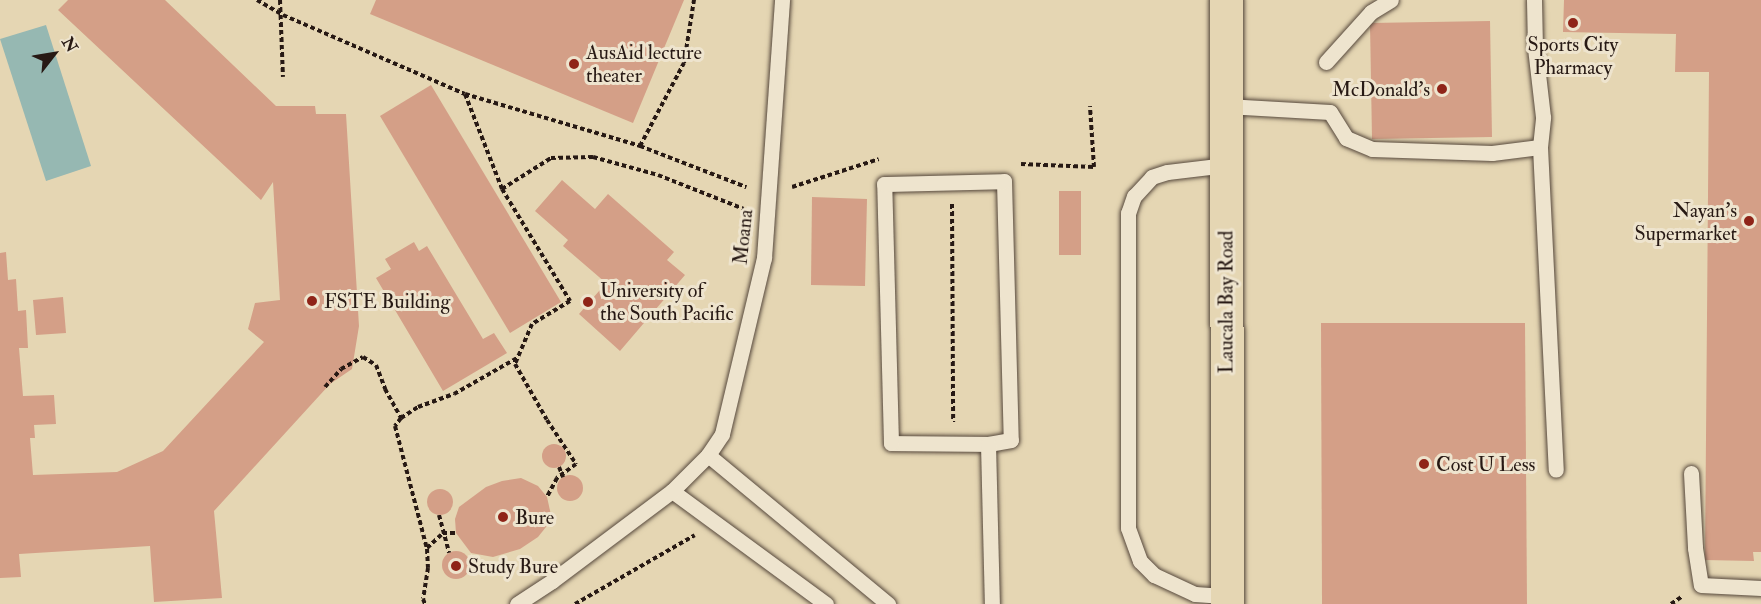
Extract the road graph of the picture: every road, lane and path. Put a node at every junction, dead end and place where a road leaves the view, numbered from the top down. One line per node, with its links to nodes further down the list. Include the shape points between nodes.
1 (257, 0): 8 (path)
2 (280, 0): 8 (path)
3 (694, 0): 13 (path, via 684,63)
4 (782, 0): 18 (lane, Moana)
5 (1226, 0): 12 (main road, Laucala Bay Road)
6 (1391, 0): 9 (lane, via 1371,12)
7 (1534, 0): 14 (lane, via 1535,48 1544,117)
8 (283, 15): 10 (path); 11 (path)
9 (1326, 62)
10 (283, 77)
11 (465, 94): 13 (path); 17 (path)
12 (1226, 106): 14 (lane, via 1330,112 1346,138 1372,149 1492,153); 15 (main road, Laucala Bay Road)
13 (640, 146): 18 (path, via 749,188)
14 (1540, 147): 26 (lane)
15 (1226, 165): 38 (main road, Laucala Bay Road); 38 (lane, via 1152,177 1134,196 1128,213 1128,528 1140,561 1155,575 1195,594)
16 (951, 184): 22 (path); 22 (lane, via 884,184 891,443); 23 (lane, via 1004,181 1011,440)
17 (502, 189): 18 (path, via 551,158 593,157 658,175 716,200); 19 (path, via 570,301 532,324)
18 (767, 210): 24 (lane, Moana, via 764,258 722,434)
19 (518, 358): 21 (path); 28 (path, via 515,364 523,380 576,464)
20 (325, 387): 21 (path, via 341,369 363,357 376,365)
21 (401, 418): 35 (path, via 395,426)
22 (953, 443): 23 (lane)
23 (988, 444): 44 (lane)
24 (708, 455): 29 (lane, Moana); 43 (lane)
25 (559, 467): 28 (path)
26 (1556, 470)
27 (1691, 473): 37 (lane, via 1701,585)
28 (563, 474): 30 (path)
29 (672, 491): 40 (lane, Moana); 42 (lane)
30 (547, 497)
31 (439, 515): 33 (path)
32 (702, 531): 41 (path)
33 (442, 533): 34 (path); 35 (path); 36 (path)
34 (456, 533)
35 (427, 549): 39 (path)
36 (449, 553)
37 (1761, 588)
38 (1227, 600)
39 (425, 604)
40 (517, 604)
41 (575, 604)
42 (826, 604)
43 (888, 604)
44 (993, 604)

